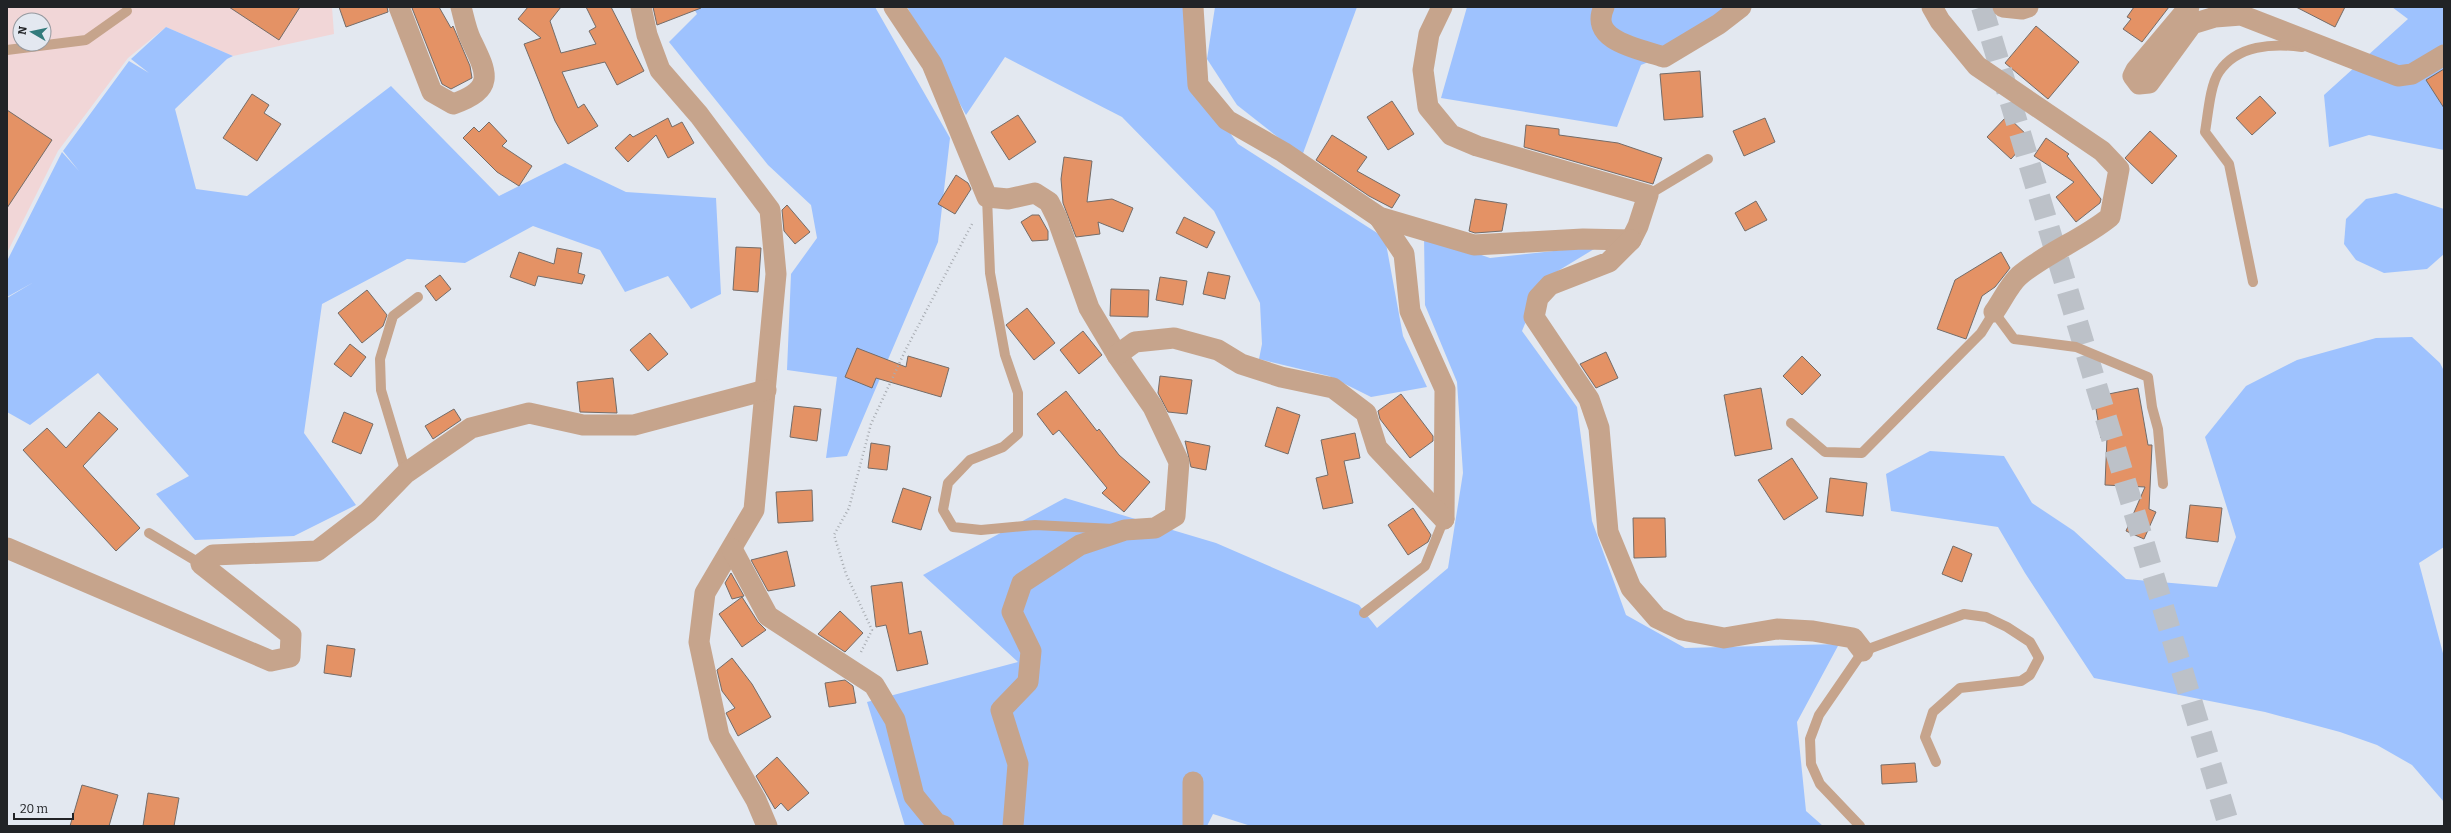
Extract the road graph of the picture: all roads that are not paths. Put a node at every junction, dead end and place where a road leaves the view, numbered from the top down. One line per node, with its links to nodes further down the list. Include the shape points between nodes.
1 (399, 7): 2 (street, via 432,92 453,104 471,98 482,84 486,72 470,39)
2 (461, 7)
3 (641, 7): 26 (street, via 647,35 660,70 699,115 770,210 776,274)
4 (894, 7): 19 (street, via 932,64)
5 (1193, 7): 20 (street, via 1198,85 1227,120 1283,152)
6 (1442, 7): 18 (street, via 1429,34 1423,70 1428,107 1451,135 1477,146)
7 (1604, 7): 8 (street, via 1599,17 1601,28 1618,42 1664,57)
8 (1741, 7)
9 (1932, 7): 24 (street, via 1940,21 1977,66 2102,151 2119,170 2110,217 2089,234 2051,253 2018,277)
10 (2003, 7): 11 (street)
11 (2028, 7)
12 (2189, 7): 15 (street, via 2136,70 2133,76 2139,84 2149,83 2192,24 2215,17 2241,15)
13 (127, 11): 14 (lane, via 86,40)
14 (7, 50)
15 (2331, 50): 16 (street, via 2398,76 2412,74); 22 (lane, via 2279,44 2253,48 2234,55 2218,73 2205,132 2229,164)
16 (2444, 56)
17 (1708, 159): 18 (lane)
18 (1648, 195): 21 (street)
19 (987, 197): 25 (street, via 1008,199 1035,193 1049,202 1089,308); 31 (lane, via 990,273 1005,355 1018,393 1018,434 1003,447 970,460 948,483 943,510 953,527 981,530 1035,525)
20 (1379, 217): 21 (street, via 1474,245 1583,239); 30 (street, via 1404,254 1410,311 1445,389)
21 (1631, 240): 37 (street, via 1609,262 1550,285 1538,298 1534,317 1589,399 1599,428 1608,532 1631,588 1657,618 1682,630 1724,638 1777,629 1813,631 1853,638)
22 (2253, 282)
23 (418, 297): 28 (lane, via 393,316 380,359 381,390)
24 (1994, 312): 27 (lane, via 1981,333 1862,453 1825,452); 29 (lane, via 2014,339 2076,347 2148,378 2158,429)
25 (1117, 355): 30 (street, via 1135,342 1174,338 1218,350 1241,364 1281,377 1333,388 1366,413 1377,448); 31 (street, via 1153,407 1179,462 1175,516 1155,528)
26 (766, 390): 28 (street, via 634,425 583,424 529,414 471,428); 34 (street, via 754,510)
27 (1791, 423)
28 (406, 473): 35 (street, via 368,512 317,550 212,555)
29 (2163, 484)
30 (1444, 519): 36 (lane, via 1425,566)
31 (1125, 530): 42 (street, via 1080,545 1022,584 1012,612 1031,651 1028,682 1001,710 1018,764)
32 (149, 533): 35 (lane)
33 (7, 548): 35 (street, via 271,661 290,656 291,635)
34 (732, 549): 40 (street, via 705,593 699,642 719,736 756,800); 41 (street, via 768,616 874,685 896,720 914,796 936,823)
35 (201, 564)
36 (1364, 613)
37 (1863, 651): 38 (lane, via 1964,614 1986,617 2007,626 2030,642 2039,658 2030,676 2021,681 1960,688 1933,712 1925,736); 44 (lane, via 1819,715 1810,739 1811,764 1820,784)
38 (1936, 762)
39 (1193, 782): 43 (street)
40 (767, 826)
41 (944, 826)
42 (1013, 826)
43 (1193, 826)
44 (1860, 826)

